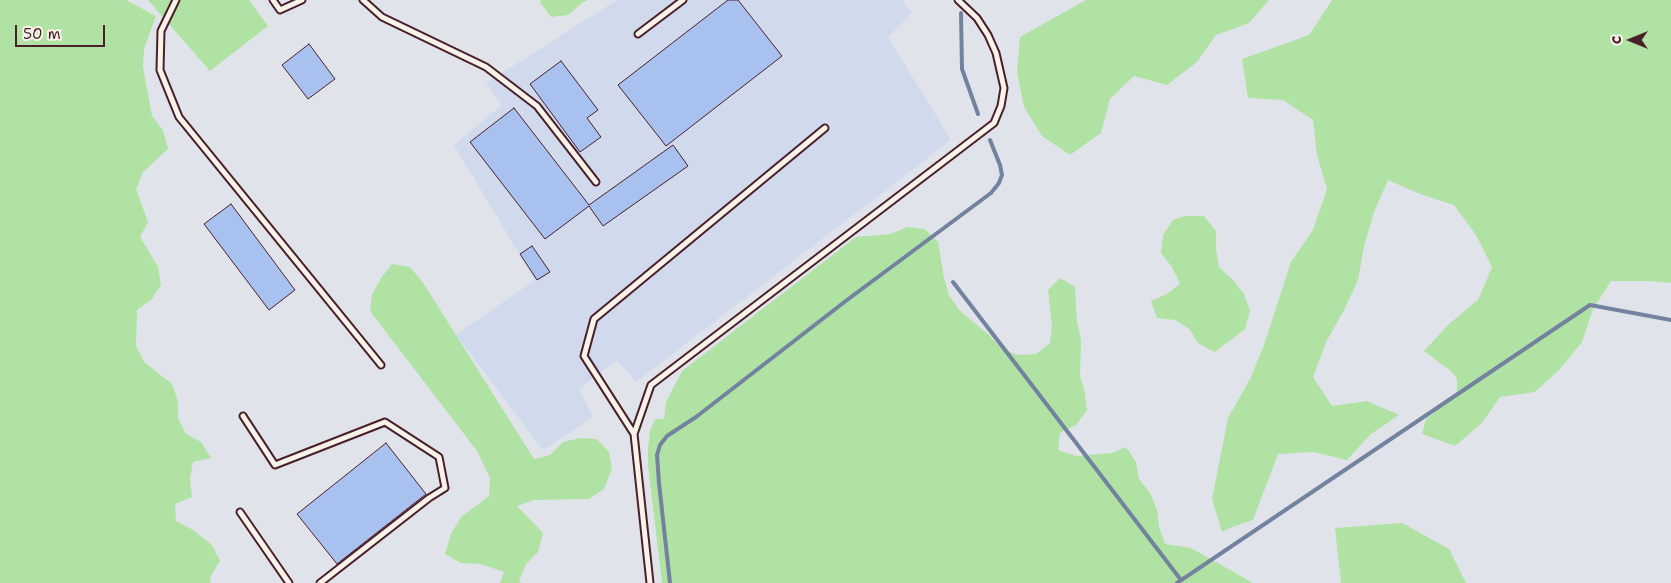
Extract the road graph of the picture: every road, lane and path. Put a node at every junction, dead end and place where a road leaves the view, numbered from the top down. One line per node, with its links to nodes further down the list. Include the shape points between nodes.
1 (176, 0): 10 (lane, via 161,31 160,70 179,117)
2 (273, 0): 3 (lane, via 280,10)
3 (302, 0)
4 (363, 0): 9 (lane, via 382,17 486,68 537,106)
5 (683, 0): 7 (lane)
6 (958, 0): 12 (lane, via 977,18 996,53 1004,88 994,123 651,384)
7 (638, 34)
8 (826, 128): 12 (lane, via 594,319 584,356)
9 (596, 182)
10 (381, 365)
11 (243, 416): 15 (lane, via 276,465 385,422 438,457 445,488)
12 (634, 434): 16 (lane)
13 (240, 512): 14 (lane)
14 (289, 583)
15 (320, 583)
16 (650, 583)

